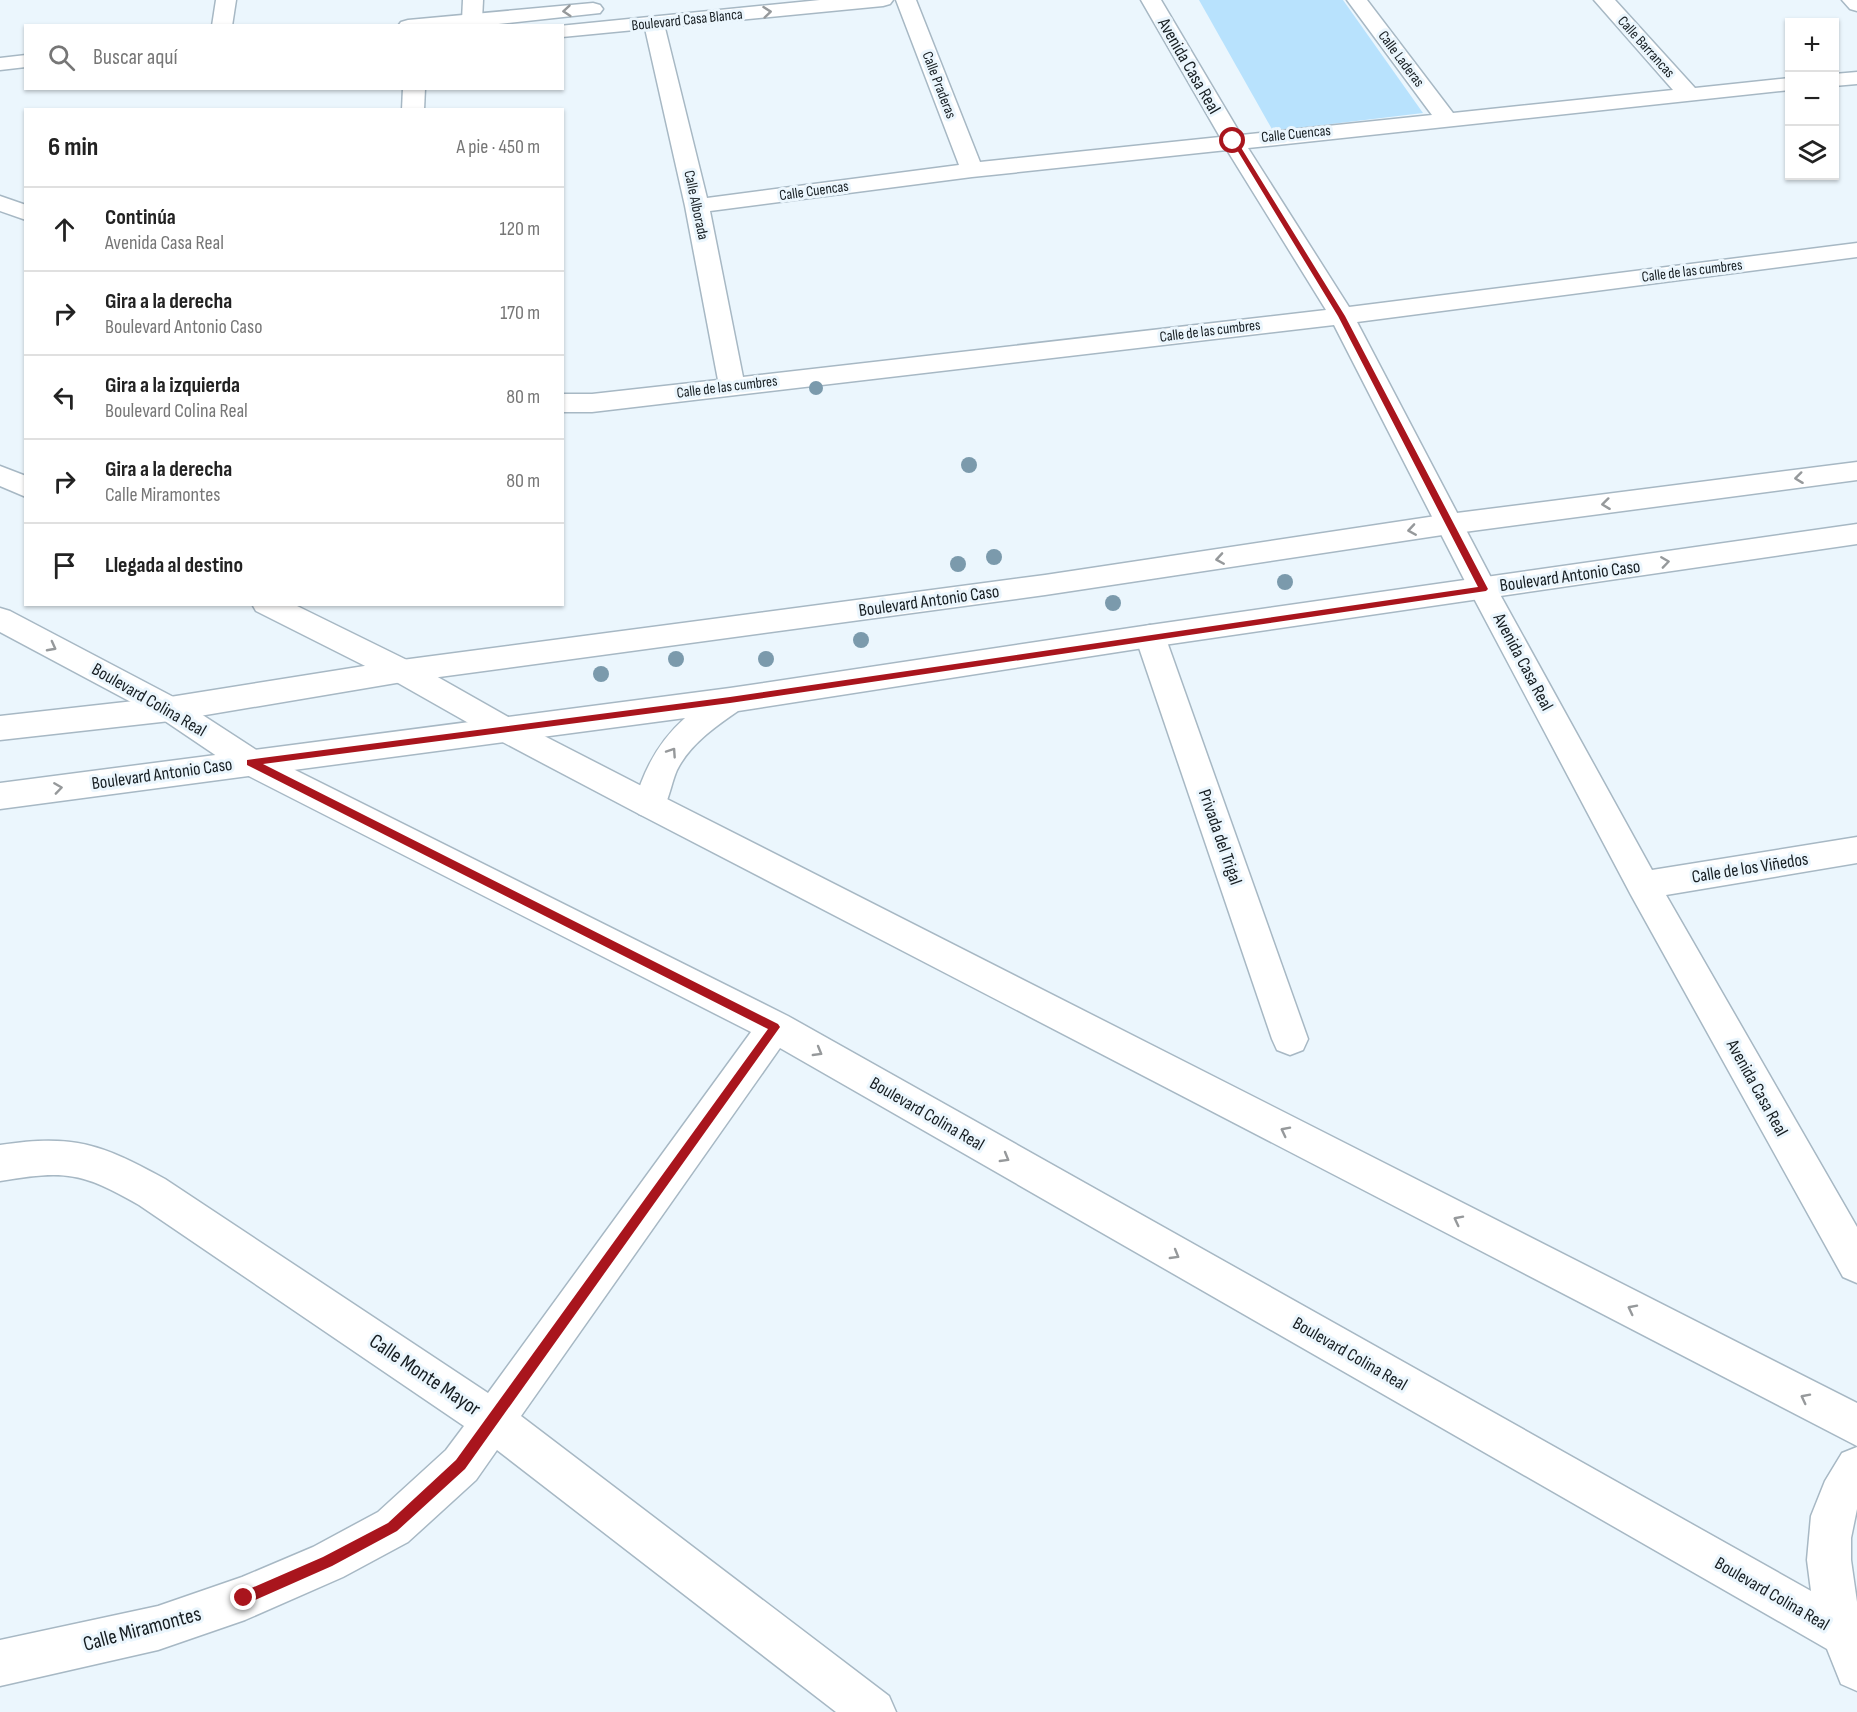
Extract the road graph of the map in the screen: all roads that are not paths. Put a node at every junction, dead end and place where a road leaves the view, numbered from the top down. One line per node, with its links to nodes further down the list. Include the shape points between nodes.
1 (226, 0): 12 (street)
2 (473, 0): 11 (street)
3 (688, 0): 11 (street, Boulevard Casa Blanca, one-way to 11)
4 (883, 0): 14 (street, Boulevard Casa Blanca, one-way to 4)
5 (906, 0): 28 (street, Calle Praderas)
6 (1151, 0): 27 (street, Avenida Casa Real)
7 (1357, 0): 26 (street, Calle Laderas)
8 (1604, 0): 24 (street, Calle Barrancas)
9 (1852, 0): 10 (street)
10 (1857, 4)
11 (472, 21): 13 (street, Boulevard Casa Blanca)
12 (222, 24)
13 (434, 24)
14 (654, 24): 15 (street, Boulevard Casa Blanca); 30 (street, Calle Alborada)
15 (564, 32)
16 (24, 61): 17 (street)
17 (0, 64)
18 (1857, 78): 19 (street)
19 (1839, 80)
20 (24, 81): 21 (street)
21 (0, 84)
22 (1785, 84): 24 (street, Calle Cuencas)
23 (414, 90): 25 (street)
24 (1689, 94): 26 (street, Calle Cuencas)
25 (413, 108)
26 (1446, 119): 27 (street, Calle Cuencas)
27 (1233, 141): 28 (street, Calle Cuencas); 33 (street, Avenida Casa Real)
28 (972, 170): 30 (street, Calle Cuencas)
29 (0, 203): 31 (street)
30 (697, 206): 34 (street, Calle Alborada)
31 (24, 212)
32 (1857, 250): 33 (street, Calle de las cumbres)
33 (1342, 316): 34 (street, Calle de las cumbres); 39 (street, Avenida Casa Real)
34 (732, 387): 35 (street, Calle de las cumbres)
35 (564, 403)
36 (1857, 471): 39 (street, Boulevard Antonio Caso, one-way to 39)
37 (0, 475): 38 (street)
38 (24, 487)
39 (1449, 524): 41 (street, Avenida Casa Real); 45 (street, Boulevard Antonio Caso, one-way to 45, via 1046,585)
40 (1857, 534): 41 (street, Boulevard Antonio Caso, one-way to 40)
41 (1483, 589): 44 (street, Boulevard Antonio Caso); 54 (street, Avenida Casa Real)
42 (270, 606): 45 (street)
43 (0, 619): 47 (street, Boulevard Colina Real, one-way to 47)
44 (1150, 636): 46 (street, Boulevard Antonio Caso); 56 (street, Privada del Trigal)
45 (402, 671): 47 (street, Boulevard Antonio Caso); 49 (street)
46 (730, 700): 49 (street, Boulevard Antonio Caso); 52 (street, one-way to 46, via 660,770 682,737)
47 (170, 709): 48 (street, Boulevard Antonio Caso); 50 (street, Boulevard Colina Real)
48 (0, 728)
49 (506, 730): 50 (street, Boulevard Antonio Caso); 52 (street)
50 (250, 762): 51 (street, Boulevard Antonio Caso, one-way to 50); 55 (street, Boulevard Colina Real)
51 (0, 796)
52 (650, 805): 60 (street, one-way to 52)
53 (1857, 850): 54 (street, Calle de los Viñedos)
54 (1643, 885): 58 (street, Avenida Casa Real)
55 (775, 1027): 59 (street, Calle Miramontes); 62 (street, Boulevard Colina Real, one-way to 62)
56 (1290, 1039)
57 (0, 1163): 59 (street, Calle Monte Mayor, via 50,1156 78,1157 109,1167)
58 (1857, 1264)
59 (492, 1420): 63 (street, Calle Miramontes, via 460,1465 393,1527 328,1562 244,1598 158,1628); 64 (street, Calle Monte Mayor)
60 (1857, 1425)
61 (1857, 1468): 62 (street, via 1839,1498 1830,1538 1830,1584)
62 (1849, 1651)
63 (0, 1663)
64 (873, 1712)

